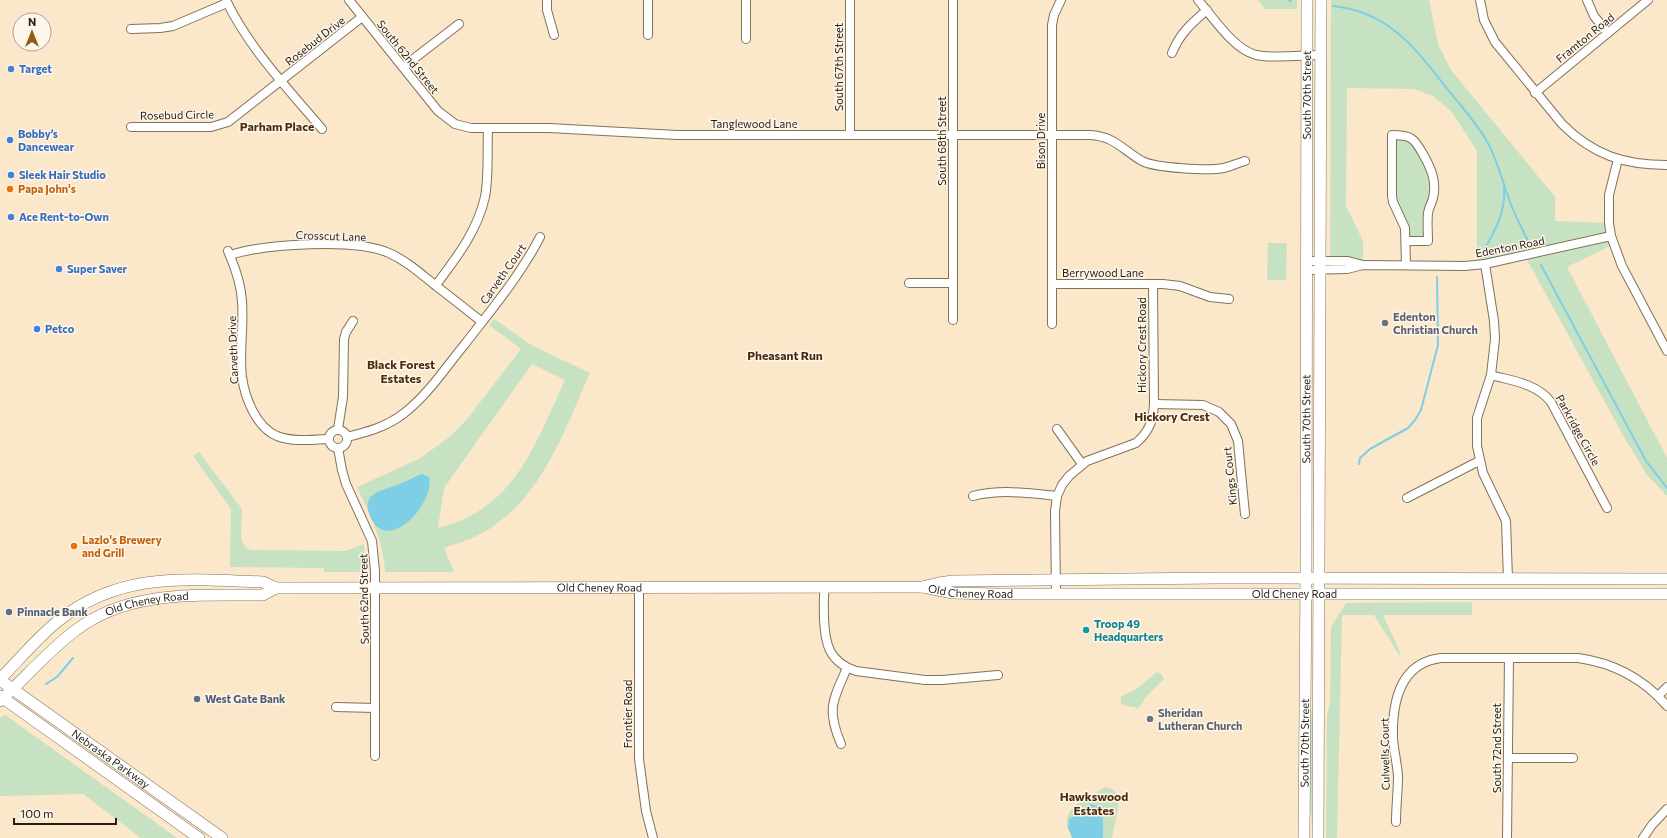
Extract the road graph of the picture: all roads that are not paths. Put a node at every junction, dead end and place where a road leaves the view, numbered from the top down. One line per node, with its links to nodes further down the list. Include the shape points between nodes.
1 (349, 0): 16 (street, South 62nd Street)
2 (547, 0): 20 (street)
3 (648, 0): 21 (street)
4 (746, 0): 22 (street)
5 (850, 0): 34 (street, South 67th Street)
6 (953, 0): 33 (street, South 68th Street)
7 (1061, 0): 35 (street, Bison Drive, via 1052,25)
8 (1198, 0): 15 (street)
9 (1307, 0): 24 (main road, South 70th Street)
10 (1321, 0): 25 (main road, South 70th Street)
11 (1480, 0): 28 (street, via 1484,20 1495,42)
12 (1587, 0): 19 (street, via 1594,16)
13 (1648, 0): 19 (street, Framton Road)
14 (226, 1): 18 (street, via 173,26); 27 (street, via 250,41)
15 (1207, 10): 23 (street, via 1185,30); 24 (street, via 1235,42 1248,52 1266,56)
16 (362, 17): 26 (street, South 62nd Street); 27 (street, Rosebud Drive)
17 (459, 24): 26 (street)
18 (131, 29)
19 (1608, 33): 28 (street, Framton Road)
20 (554, 35)
21 (648, 36)
22 (746, 39)
23 (1172, 53)
24 (1307, 55): 25 (street); 46 (main road, South 70th Street)
25 (1321, 55): 44 (main road, South 70th Street)
26 (403, 67): 29 (street, South 62nd Street, via 438,111)
27 (282, 81): 30 (street, Rosebud Circle, via 235,118 220,125); 32 (street)
28 (1535, 92): 36 (street, via 1571,134 1594,150)
29 (455, 124): 31 (street, Tanglewood Lane, via 471,128)
30 (131, 126)
31 (488, 128): 34 (street, Tanglewood Lane, via 548,128 669,135); 51 (street, via 487,179 482,208 464,247)
32 (322, 129)
33 (953, 134): 34 (street, Tanglewood Lane); 35 (street, Tanglewood Lane); 48 (street, South 68th Street)
34 (850, 135)
35 (1053, 135): 37 (street, Tanglewood Lane, via 1090,135 1108,138 1140,160 1156,166 1218,168); 49 (street, Bison Drive)
36 (1618, 159): 38 (street, via 1643,164); 39 (street, via 1609,195)
37 (1245, 161)
38 (1667, 164)
39 (1611, 236): 43 (street, Edenton Road); 57 (street, via 1622,266)
40 (540, 238): 55 (street, Carveth Court, via 526,262)
41 (1406, 241): 41 (street, via 1405,228 1392,196 1392,135 1404,135 1413,139 1434,175 1434,196 1428,214 1428,241); 45 (street)
42 (229, 253): 51 (street, Crosscut Lane, via 283,246 359,246 390,253); 63 (street, Carveth Drive, via 239,279 242,302 242,377 247,398 256,416 271,432 282,437)
43 (1485, 264): 45 (street, Edenton Road); 58 (street, via 1495,327 1494,356)
44 (1320, 265): 45 (street, Edenton Road, via 1352,269 1363,265); 46 (street, Edenton Road); 73 (main road, South 70th Street)
45 (1406, 265)
46 (1306, 266): 72 (main road, South 70th Street)
47 (909, 283): 48 (street)
48 (952, 283): 53 (street, South 68th Street)
49 (1053, 284): 50 (street, Berrywood Lane); 56 (street, Bison Drive)
50 (1152, 284): 52 (street, Berrywood Lane, via 1180,286 1210,297); 59 (street, Hickory Crest Road)
51 (436, 285): 55 (street, Crosscut Lane)
52 (1229, 299)
53 (953, 320)
54 (353, 321): 60 (street, via 344,339 343,397)
55 (482, 322): 62 (street, via 413,406 384,425)
56 (1052, 324)
57 (1667, 351)
58 (1490, 375): 65 (street, via 1477,418 1476,442); 70 (street, Parkridge Circle, via 1532,386 1546,395)
59 (1154, 404): 66 (street, Hickory Crest Road, via 1151,423 1142,437 1129,446); 71 (street, Kings Court, via 1203,405 1219,412 1231,424 1238,441)
60 (338, 429): 62 (street); 63 (street, via 332,431)
61 (1057, 429): 66 (street)
62 (347, 437): 64 (street, via 344,446)
63 (328, 439): 64 (street, via 332,446)
64 (338, 448): 80 (street, South 62nd Street, via 344,478 373,544)
65 (1479, 461): 69 (street); 74 (street, via 1506,521)
66 (1082, 464): 68 (street, Hickory Crest Road, via 1064,482)
67 (973, 496): 68 (street, via 1004,492)
68 (1057, 496): 76 (street, Hickory Crest Road)
69 (1407, 498)
70 (1608, 508)
71 (1245, 514)
72 (1306, 578): 73 (main road, Old Cheney Road); 76 (main road, Old Cheney Road); 83 (main road, South 70th Street)
73 (1320, 578): 74 (main road, Old Cheney Road); 84 (main road, South 70th Street)
74 (1508, 579): 75 (main road, Old Cheney Road)
75 (1667, 579)
76 (1055, 581): 78 (main road, Old Cheney Road, via 953,581); 82 (street, Hickory Crest Road)
77 (825, 587): 78 (main road, Old Cheney Road); 81 (main road, Old Cheney Road); 87 (street, via 823,600 826,642 834,657)
78 (922, 587): 82 (main road, Old Cheney Road, via 953,593)
79 (276, 588): 80 (main road, Old Cheney Road); 89 (main road, Old Cheney Road, via 263,582 171,580 140,583 114,590 84,603 58,621); 91 (main road, Old Cheney Road, via 263,595 164,597 116,608 76,630)
80 (375, 588): 81 (main road, Old Cheney Road); 96 (street, South 62nd Street)
81 (638, 588): 105 (street, Frontier Road, via 639,758)
82 (1056, 594): 83 (main road, Old Cheney Road)
83 (1306, 594): 84 (main road, Old Cheney Road); 106 (main road, South 70th Street)
84 (1320, 594): 85 (main road, Old Cheney Road); 107 (main road, South 70th Street)
85 (1667, 594)
86 (1509, 658): 92 (street, Culwells Court, via 1578,658 1605,663 1643,682); 99 (street, South 72nd Street); 102 (street, Culwells Court, via 1432,660 1420,664 1405,678 1399,690 1394,723 1393,739 1398,775)
87 (847, 668): 88 (street, via 925,680); 97 (street, via 833,701 832,710 833,726)
88 (998, 676)
89 (0, 680): 91 (main road, Nebraska Parkway)
90 (1667, 687): 92 (street)
91 (13, 689): 93 (main road, Old Cheney Road); 104 (main road, Nebraska Parkway)
92 (1658, 696): 94 (street, Culwells Court)
93 (1, 698): 103 (main road, Nebraska Parkway)
94 (1667, 706)
95 (336, 707): 96 (street)
96 (375, 708): 98 (street, South 62nd Street)
97 (841, 744)
98 (375, 756)
99 (1508, 758): 100 (street); 108 (street, South 72nd Street)
100 (1573, 758)
101 (1667, 810): 109 (street)
102 (1396, 822)
103 (199, 838)
104 (222, 838)
105 (653, 838)
106 (1304, 838)
107 (1318, 838)
108 (1507, 838)
109 (1643, 838)

